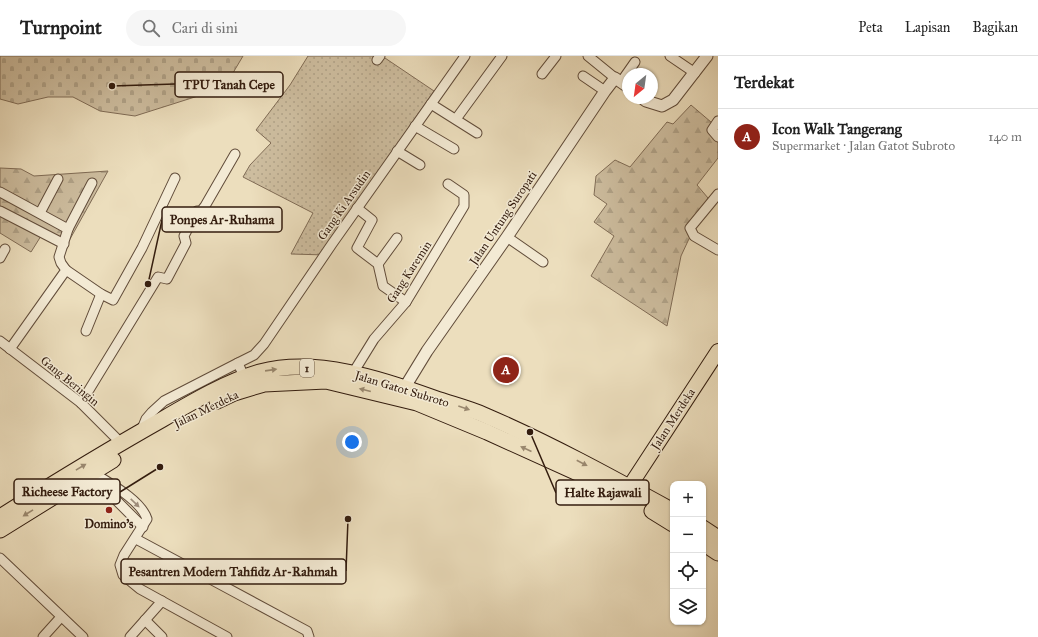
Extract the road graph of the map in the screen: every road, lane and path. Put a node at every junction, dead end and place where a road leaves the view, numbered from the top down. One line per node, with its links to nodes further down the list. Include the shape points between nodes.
1 (465, 56): 13 (street, Gang Ki Arsudin)
2 (502, 56): 15 (street)
3 (556, 56): 9 (street)
4 (588, 56): 11 (street)
5 (670, 56): 8 (street)
6 (707, 56): 8 (street)
7 (635, 62): 11 (street)
8 (694, 73): 14 (street, via 673,100 662,106)
9 (542, 74)
10 (583, 76): 12 (street)
11 (621, 82): 12 (street, Jalan Untung Suropati)
12 (605, 91): 34 (street, Jalan Untung Suropati)
13 (431, 104): 15 (street); 17 (street, Gang Ki Arsudin)
14 (656, 104)
15 (456, 119): 18 (street)
16 (718, 121): 19 (street, via 712,130)
17 (415, 126): 20 (street); 21 (street, Gang Ki Arsudin)
18 (477, 133)
19 (718, 137)
20 (454, 149)
21 (397, 151): 23 (street); 30 (street, Gang Ki Arsudin)
22 (235, 154): 51 (street, via 205,206 201,211 197,211 184,236 186,243 166,279 158,277)
23 (420, 165)
24 (175, 178): 43 (street, via 142,248 113,300)
25 (58, 179): 32 (street)
26 (92, 183): 33 (street)
27 (448, 184): 44 (street, Gang Karemin, via 464,195 464,206)
28 (0, 192): 32 (street)
29 (718, 194): 37 (street, via 690,228 694,236)
30 (357, 208): 41 (street, via 372,220 357,248); 48 (street, Gang Ki Arsudin, via 259,350)
31 (0, 211): 36 (street)
32 (40, 213): 33 (street)
33 (68, 229): 36 (street)
34 (506, 236): 40 (street); 50 (street, Jalan Untung Suropati, via 426,351)
35 (397, 238): 41 (street)
36 (64, 244): 42 (street, via 59,257)
37 (717, 248)
38 (5, 249): 39 (street)
39 (0, 258)
40 (543, 262)
41 (378, 264): 44 (street, via 383,286)
42 (66, 270): 43 (street); 46 (street)
43 (101, 294): 45 (street)
44 (406, 302): 49 (street, Gang Karemin, via 374,339)
45 (86, 331)
46 (4, 346): 51 (street, Gang Beringin)
47 (718, 351): 54 (main road, Jalan Merdeka)
48 (241, 370): 49 (highway, Jalan Gatot Subroto / 1, one-way to 49, via 314,368); 52 (highway, Jalan Gatot Subroto / 1, via 141,431)
49 (353, 373): 50 (highway, Jalan Gatot Subroto / 1)
50 (405, 387): 54 (highway, Jalan Gatot Subroto / 1, one-way to 54, via 483,415 567,455)
51 (80, 403): 52 (street, Gang Beringin, via 117,439)
52 (122, 448): 53 (highway, Jalan Merdeka / 1); 54 (highway, Jalan Merdeka / 1, one-way to 52, via 417,403 326,381 264,384 234,393); 56 (highway, Jalan Gatot Subroto / 1, one-way to 52)
53 (89, 475): 58 (highway, Jalan Merdeka / 1, one-way to 58); 61 (street, via 133,500 145,513 147,519)
54 (626, 491): 55 (highway, Jalan Gatot Subroto / 1); 57 (highway, Jalan Merdeka / 1)
55 (670, 511)
56 (0, 517)
57 (670, 522)
58 (0, 530)
59 (706, 530): 60 (highway)
60 (718, 538)
61 (136, 539): 65 (street, via 120,564 123,575 140,590); 73 (street, via 307,630)
62 (706, 545): 63 (highway)
63 (718, 553)
64 (0, 558): 66 (street)
65 (162, 602): 67 (street); 72 (street)
66 (61, 617): 68 (street); 69 (street)
67 (145, 620): 70 (street); 71 (street)
68 (43, 637)
69 (83, 637)
70 (130, 637)
71 (162, 637)
72 (227, 637)
73 (310, 637)

